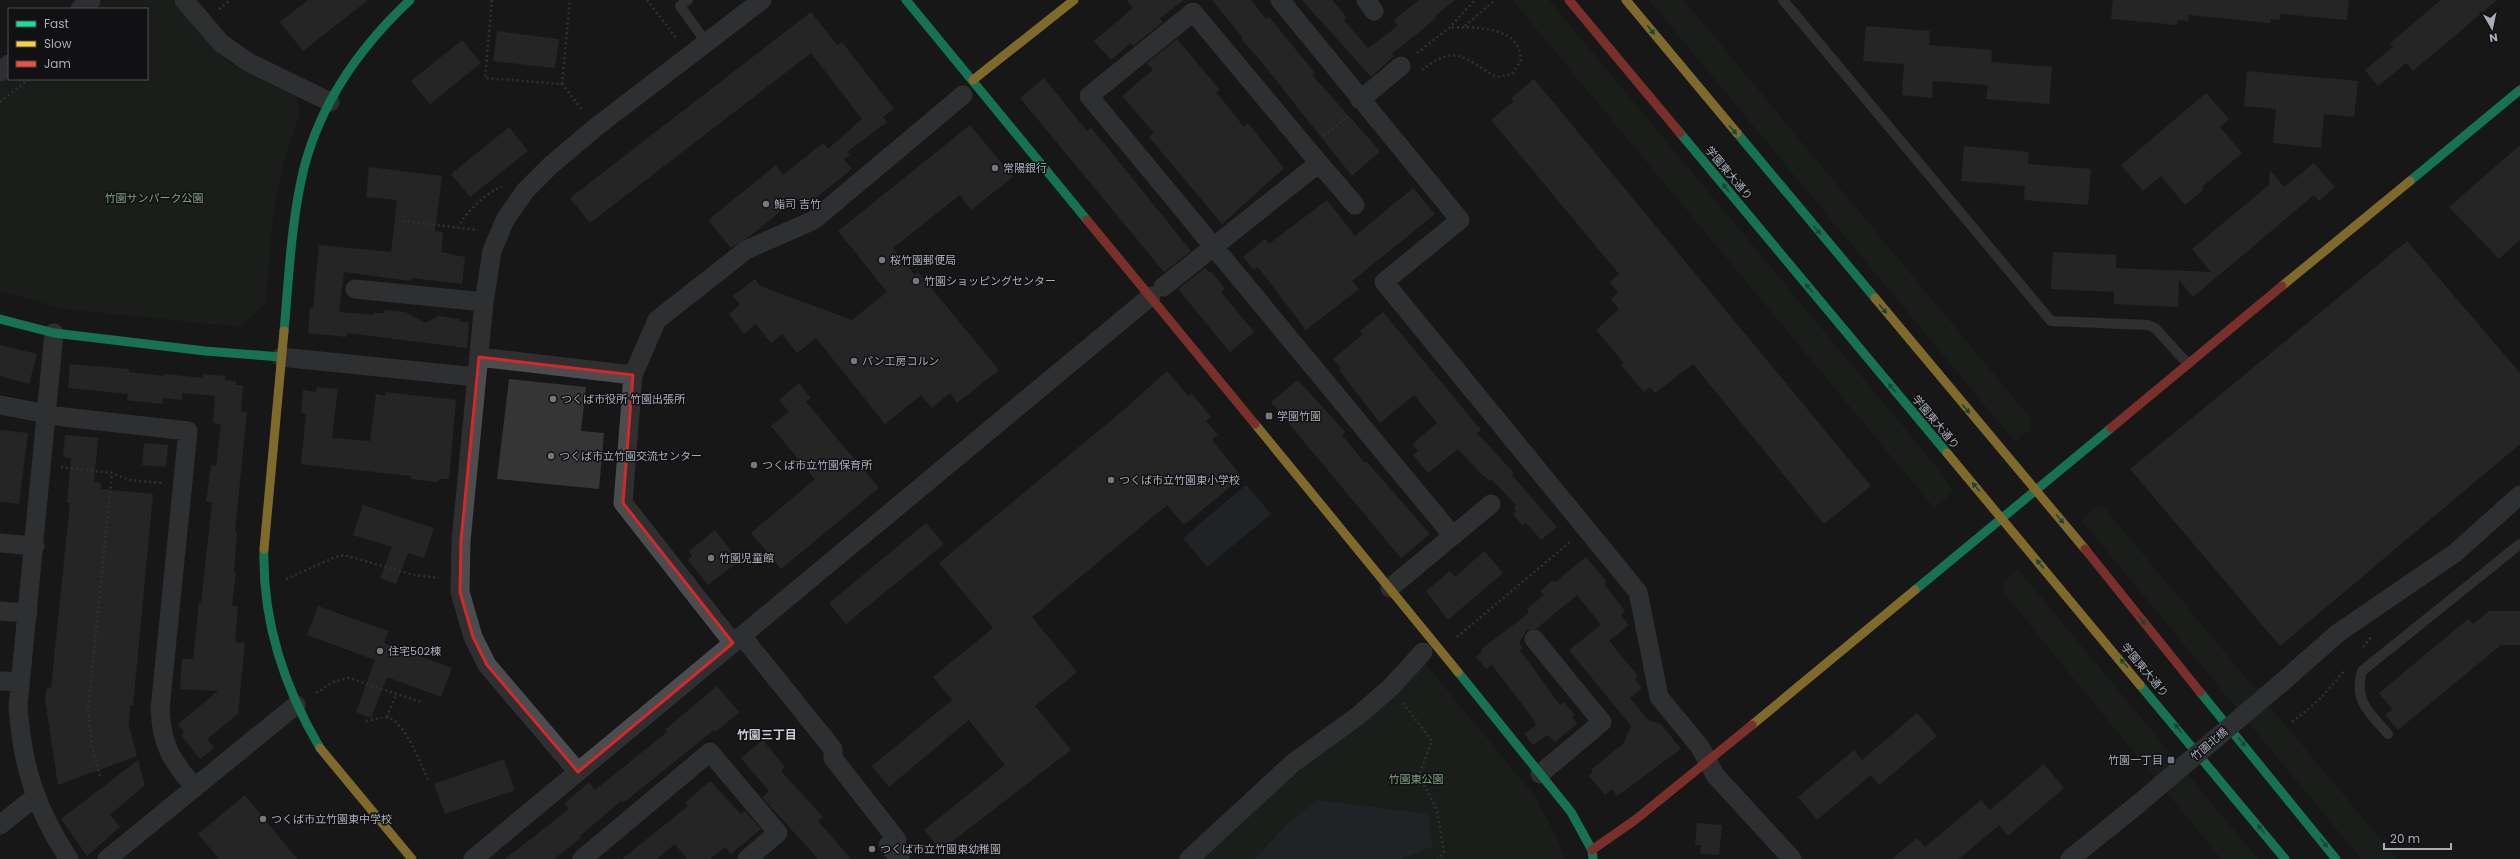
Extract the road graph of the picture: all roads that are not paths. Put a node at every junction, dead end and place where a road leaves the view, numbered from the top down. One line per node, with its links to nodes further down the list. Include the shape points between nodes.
1 (91, 0): 12 (street)
2 (184, 0): 20 (street, via 221,43 248,62)
3 (410, 0): 20 (street, via 388,20 352,65)
4 (688, 0): 13 (lane, via 680,6)
5 (762, 0): 13 (street)
6 (906, 0): 17 (street)
7 (1074, 0): 17 (street)
8 (1280, 0): 19 (street)
9 (1569, 0): 39 (street, 学園東大通り, one-way to 9)
10 (1626, 0): 36 (street, one-way to 36)
11 (1783, 0): 31 (lane, via 2051,321 2148,325 2155,328)
12 (81, 8)
13 (706, 42): 26 (street, via 596,127 525,191 498,233 492,251)
14 (8, 65): 16 (street)
15 (1410, 69): 19 (street)
16 (0, 72)
17 (968, 87): 25 (street); 32 (street, via 814,220 746,250 657,320)
18 (2520, 90): 31 (street)
19 (1360, 100): 54 (street, via 1460,220 1384,282 1638,592 1659,697 1700,746)
20 (330, 102): 29 (street, via 303,170 295,215)
21 (1314, 156): 22 (street); 23 (street); 23 (street, via 1193,12 1089,96)
22 (1356, 205)
23 (1214, 247): 25 (street); 40 (street)
24 (355, 289): 26 (street)
25 (1157, 292): 44 (street); 48 (street)
26 (484, 302): 30 (street)
27 (0, 319): 28 (street)
28 (54, 333): 29 (street, via 205,351); 35 (street)
29 (281, 357): 33 (street); 52 (street, via 265,593 275,642)
30 (479, 357): 32 (street); 33 (street)
31 (2188, 364): 36 (street)
32 (633, 375): 48 (street, via 623,503)
33 (476, 377): 55 (street, via 461,541 460,592 473,637 487,665)
34 (0, 405): 35 (street)
35 (47, 413): 43 (street); 57 (street, via 188,431 160,709 161,729 167,751)
36 (2034, 489): 39 (street); 72 (street, one-way to 72)
37 (2520, 494): 70 (street, 竹園北橋, bridge, via 2455,553 2338,633)
38 (1491, 504): 40 (street)
39 (2000, 517): 54 (street); 71 (street, 学園東大通り, one-way to 39)
40 (1453, 536): 44 (street)
41 (0, 543): 43 (street)
42 (2520, 544): 53 (lane, via 2362,671 2358,684 2362,702)
43 (35, 546): 46 (street)
44 (1390, 588): 56 (street)
45 (0, 611): 46 (street)
46 (28, 613): 51 (street)
47 (1534, 639): 56 (street, via 1602,722)
48 (732, 644): 55 (street); 67 (street, via 833,749 833,758 897,840 888,845)
49 (1423, 652): 68 (street, via 1391,687 1292,763)
50 (0, 681): 51 (street)
51 (19, 682): 58 (street, via 20,731)
52 (303, 701): 57 (street); 63 (street, via 321,749)
53 (2388, 734)
54 (1708, 761): 60 (street); 69 (street, via 1716,775)
55 (578, 772): 64 (street)
56 (1540, 774): 60 (street, via 1571,812)
57 (195, 788): 62 (street)
58 (35, 797): 59 (street); 61 (street, via 53,836)
59 (0, 825)
60 (1592, 854)
61 (69, 859)
62 (107, 859)
63 (412, 859)
64 (473, 859)
65 (582, 859): 66 (street, via 710,752 778,833)
66 (747, 859)
67 (900, 859)
68 (1189, 859)
69 (1792, 859)
70 (2070, 859)
71 (2285, 859)
72 (2336, 859)

